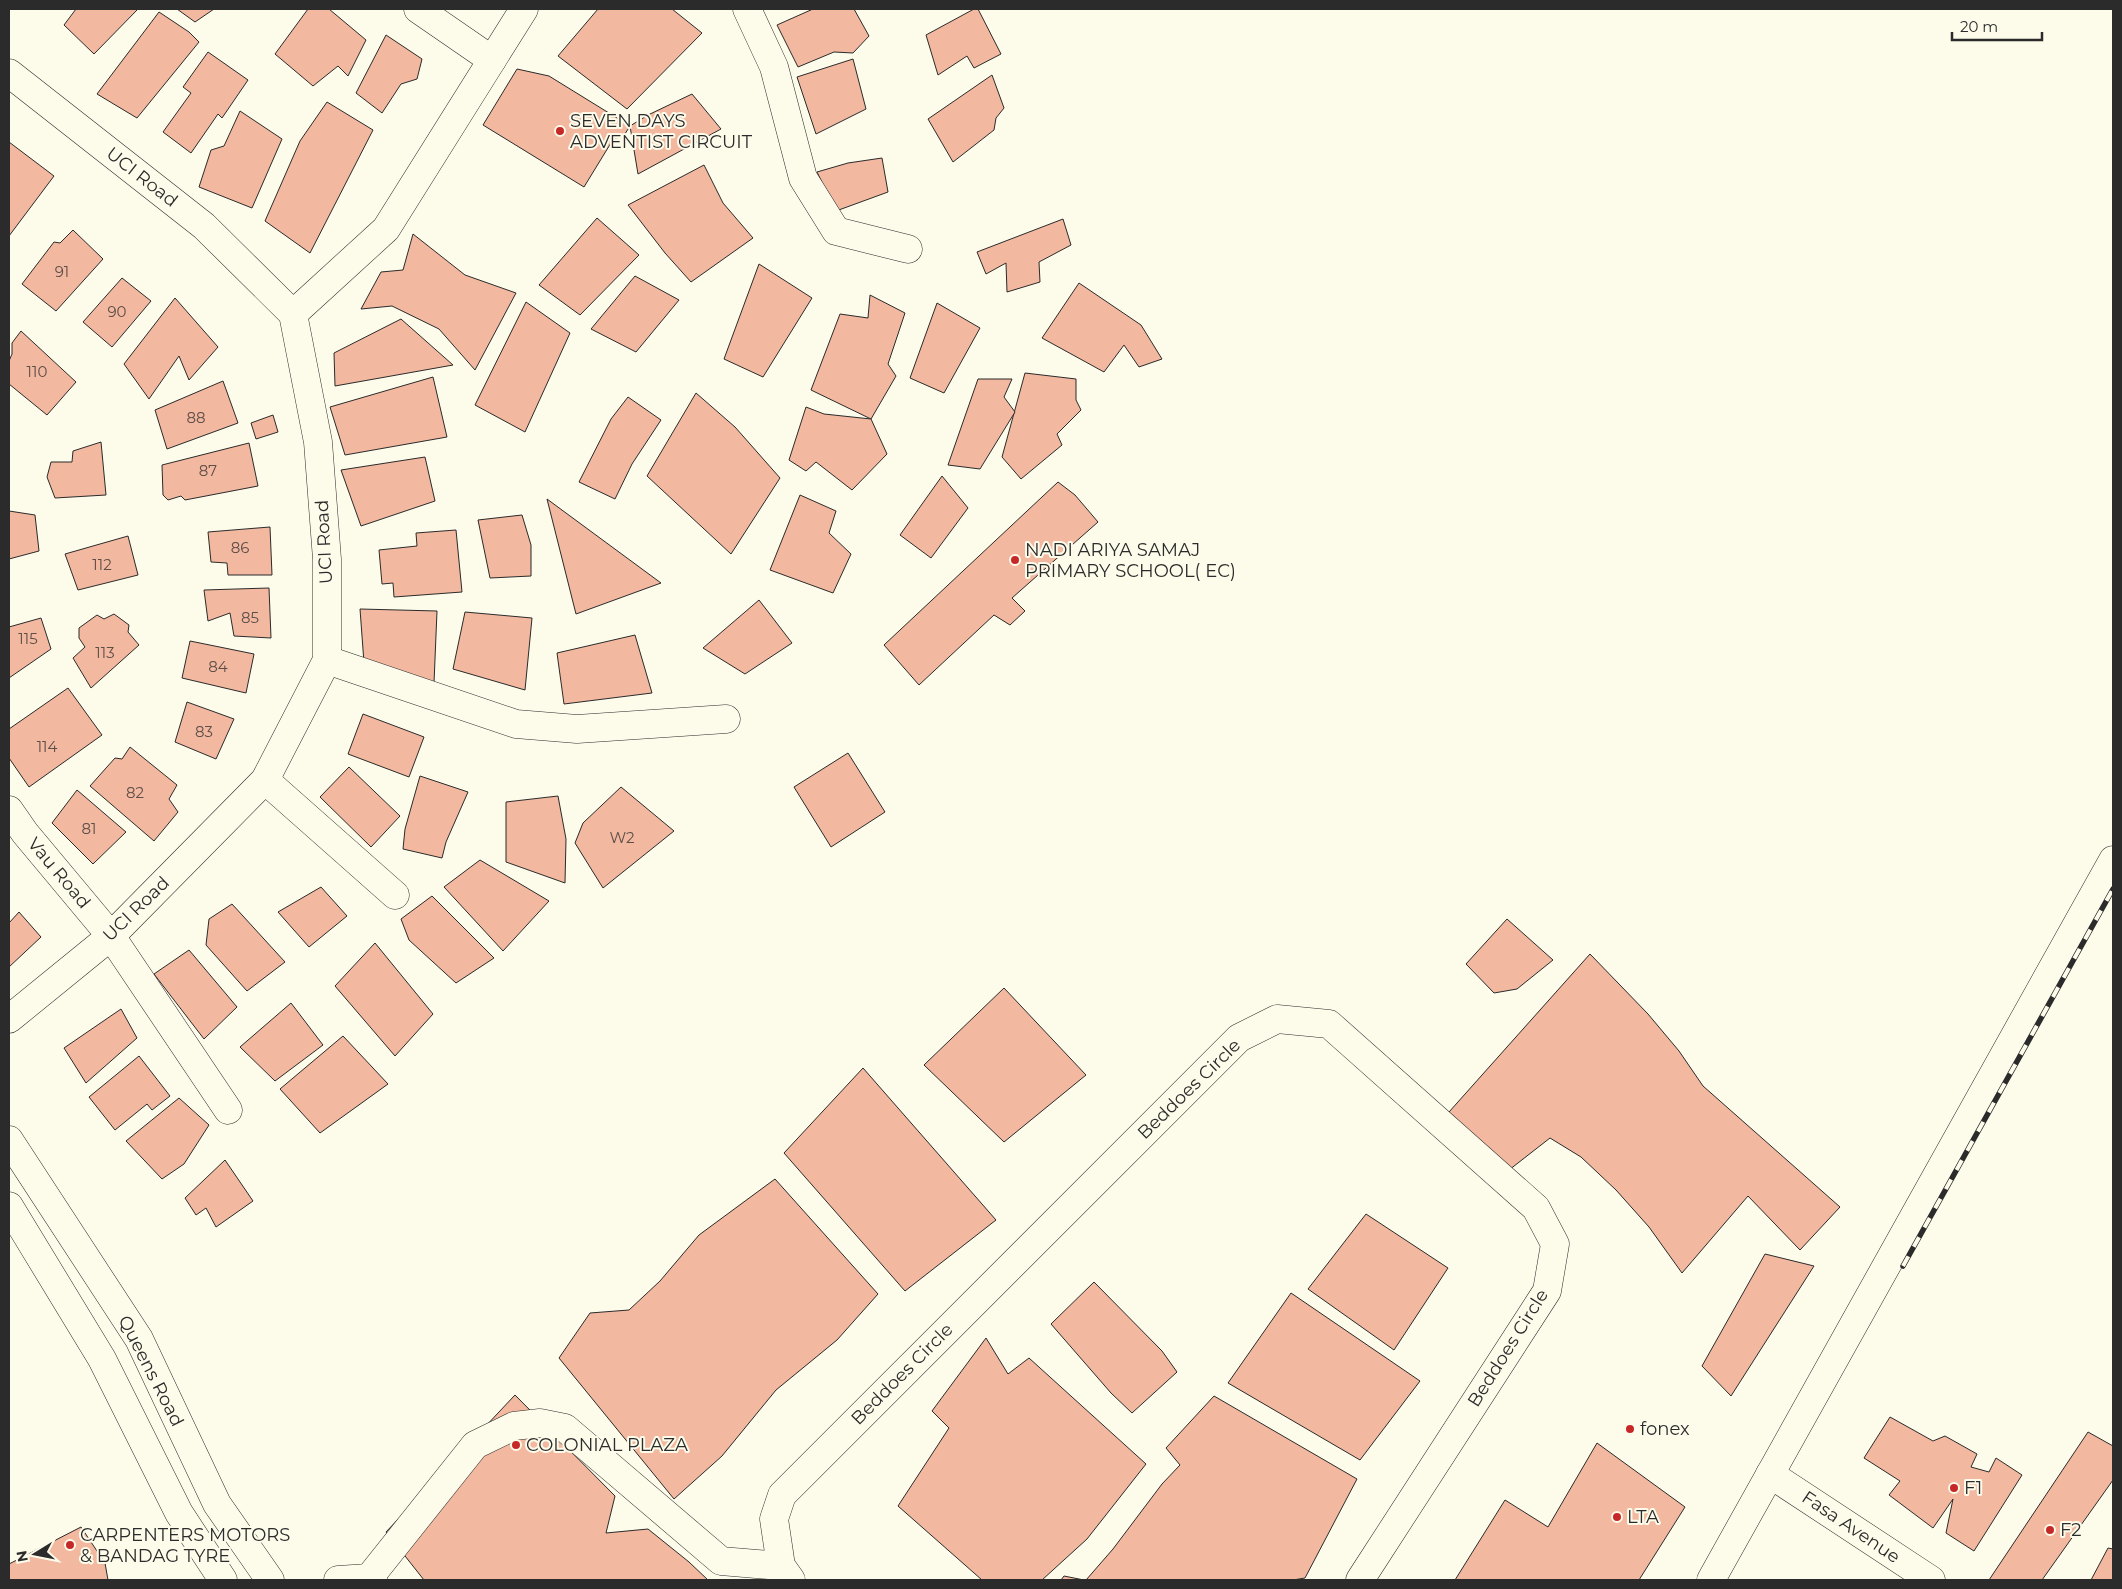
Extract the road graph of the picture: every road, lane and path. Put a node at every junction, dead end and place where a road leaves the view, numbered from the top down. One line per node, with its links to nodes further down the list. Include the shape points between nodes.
1 (418, 9): 4 (street)
2 (524, 9): 4 (street)
3 (747, 9): 6 (street, via 774,67 803,178 836,231)
4 (492, 60): 7 (street, via 386,229)
5 (9, 73): 7 (street, UCI Road, via 204,226)
6 (908, 249)
7 (292, 314): 8 (street, UCI Road, via 318,442 327,559)
8 (327, 660): 9 (street, via 516,724 576,729); 10 (street, UCI Road)
9 (726, 719)
10 (265, 780): 13 (street); 14 (street, UCI Road)
11 (9, 810): 14 (street, Vau Road)
12 (2113, 860): 19 (street)
13 (396, 895)
14 (111, 936): 15 (street, UCI Road); 16 (street, Vau Road)
15 (9, 1019)
16 (228, 1110)
17 (9, 1140): 23 (street, Queens Road, via 140,1340 217,1504)
18 (9, 1206): 22 (street, via 102,1359 179,1513)
19 (1770, 1474): 26 (street); 27 (street, Fasa Avenue)
20 (786, 1573): 21 (street, via 721,1561 565,1428 540,1423 514,1426 475,1445); 25 (street, Beddoes Circle, via 774,1519 782,1495 1240,1038 1277,1019 1329,1024 1536,1208 1555,1244 1547,1291)
21 (371, 1579): 24 (street)
22 (223, 1580)
23 (270, 1580)
24 (338, 1580)
25 (1360, 1580)
26 (1711, 1580)
27 (1931, 1580)

